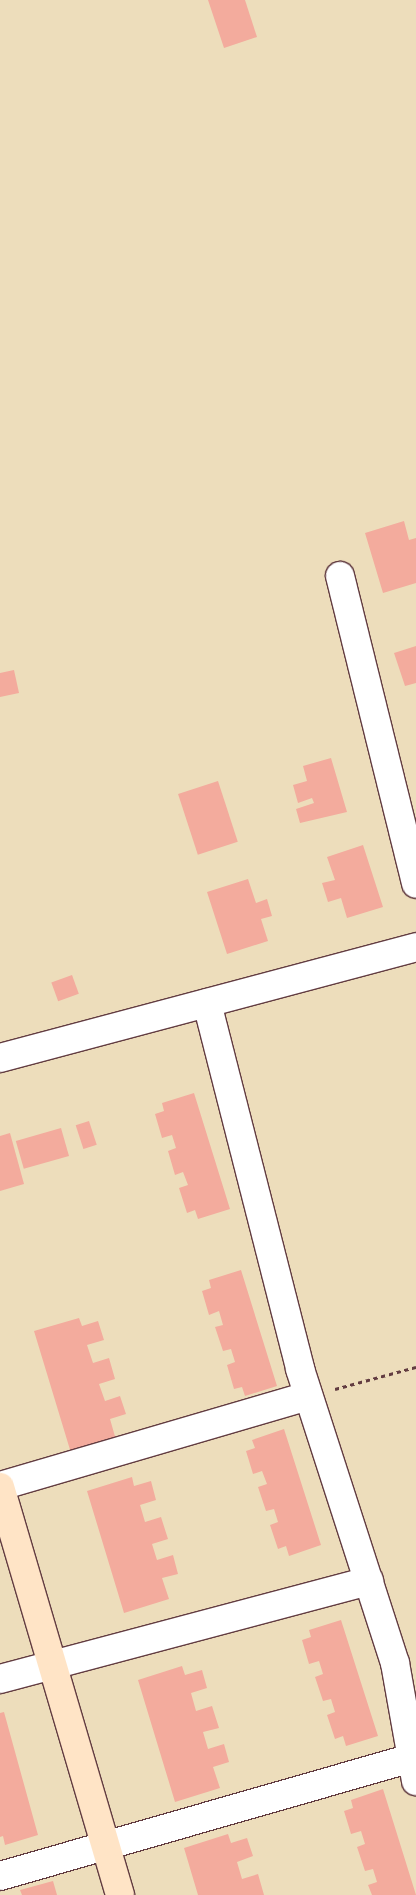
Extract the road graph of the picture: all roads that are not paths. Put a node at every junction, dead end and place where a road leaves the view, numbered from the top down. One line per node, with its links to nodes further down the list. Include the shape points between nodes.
1 (340, 576): 2 (street)
2 (416, 884)
3 (416, 947): 4 (street)
4 (207, 1003): 5 (street); 6 (street)
5 (0, 1058)
6 (308, 1396): 7 (street); 8 (street)
7 (0, 1487): 9 (street)
8 (369, 1581): 9 (street); 11 (street, via 395,1663)
9 (52, 1665): 10 (street); 12 (street)
10 (0, 1678)
11 (414, 1769): 12 (street)
12 (107, 1846): 13 (street); 14 (street)
13 (0, 1876)
14 (120, 1895)

